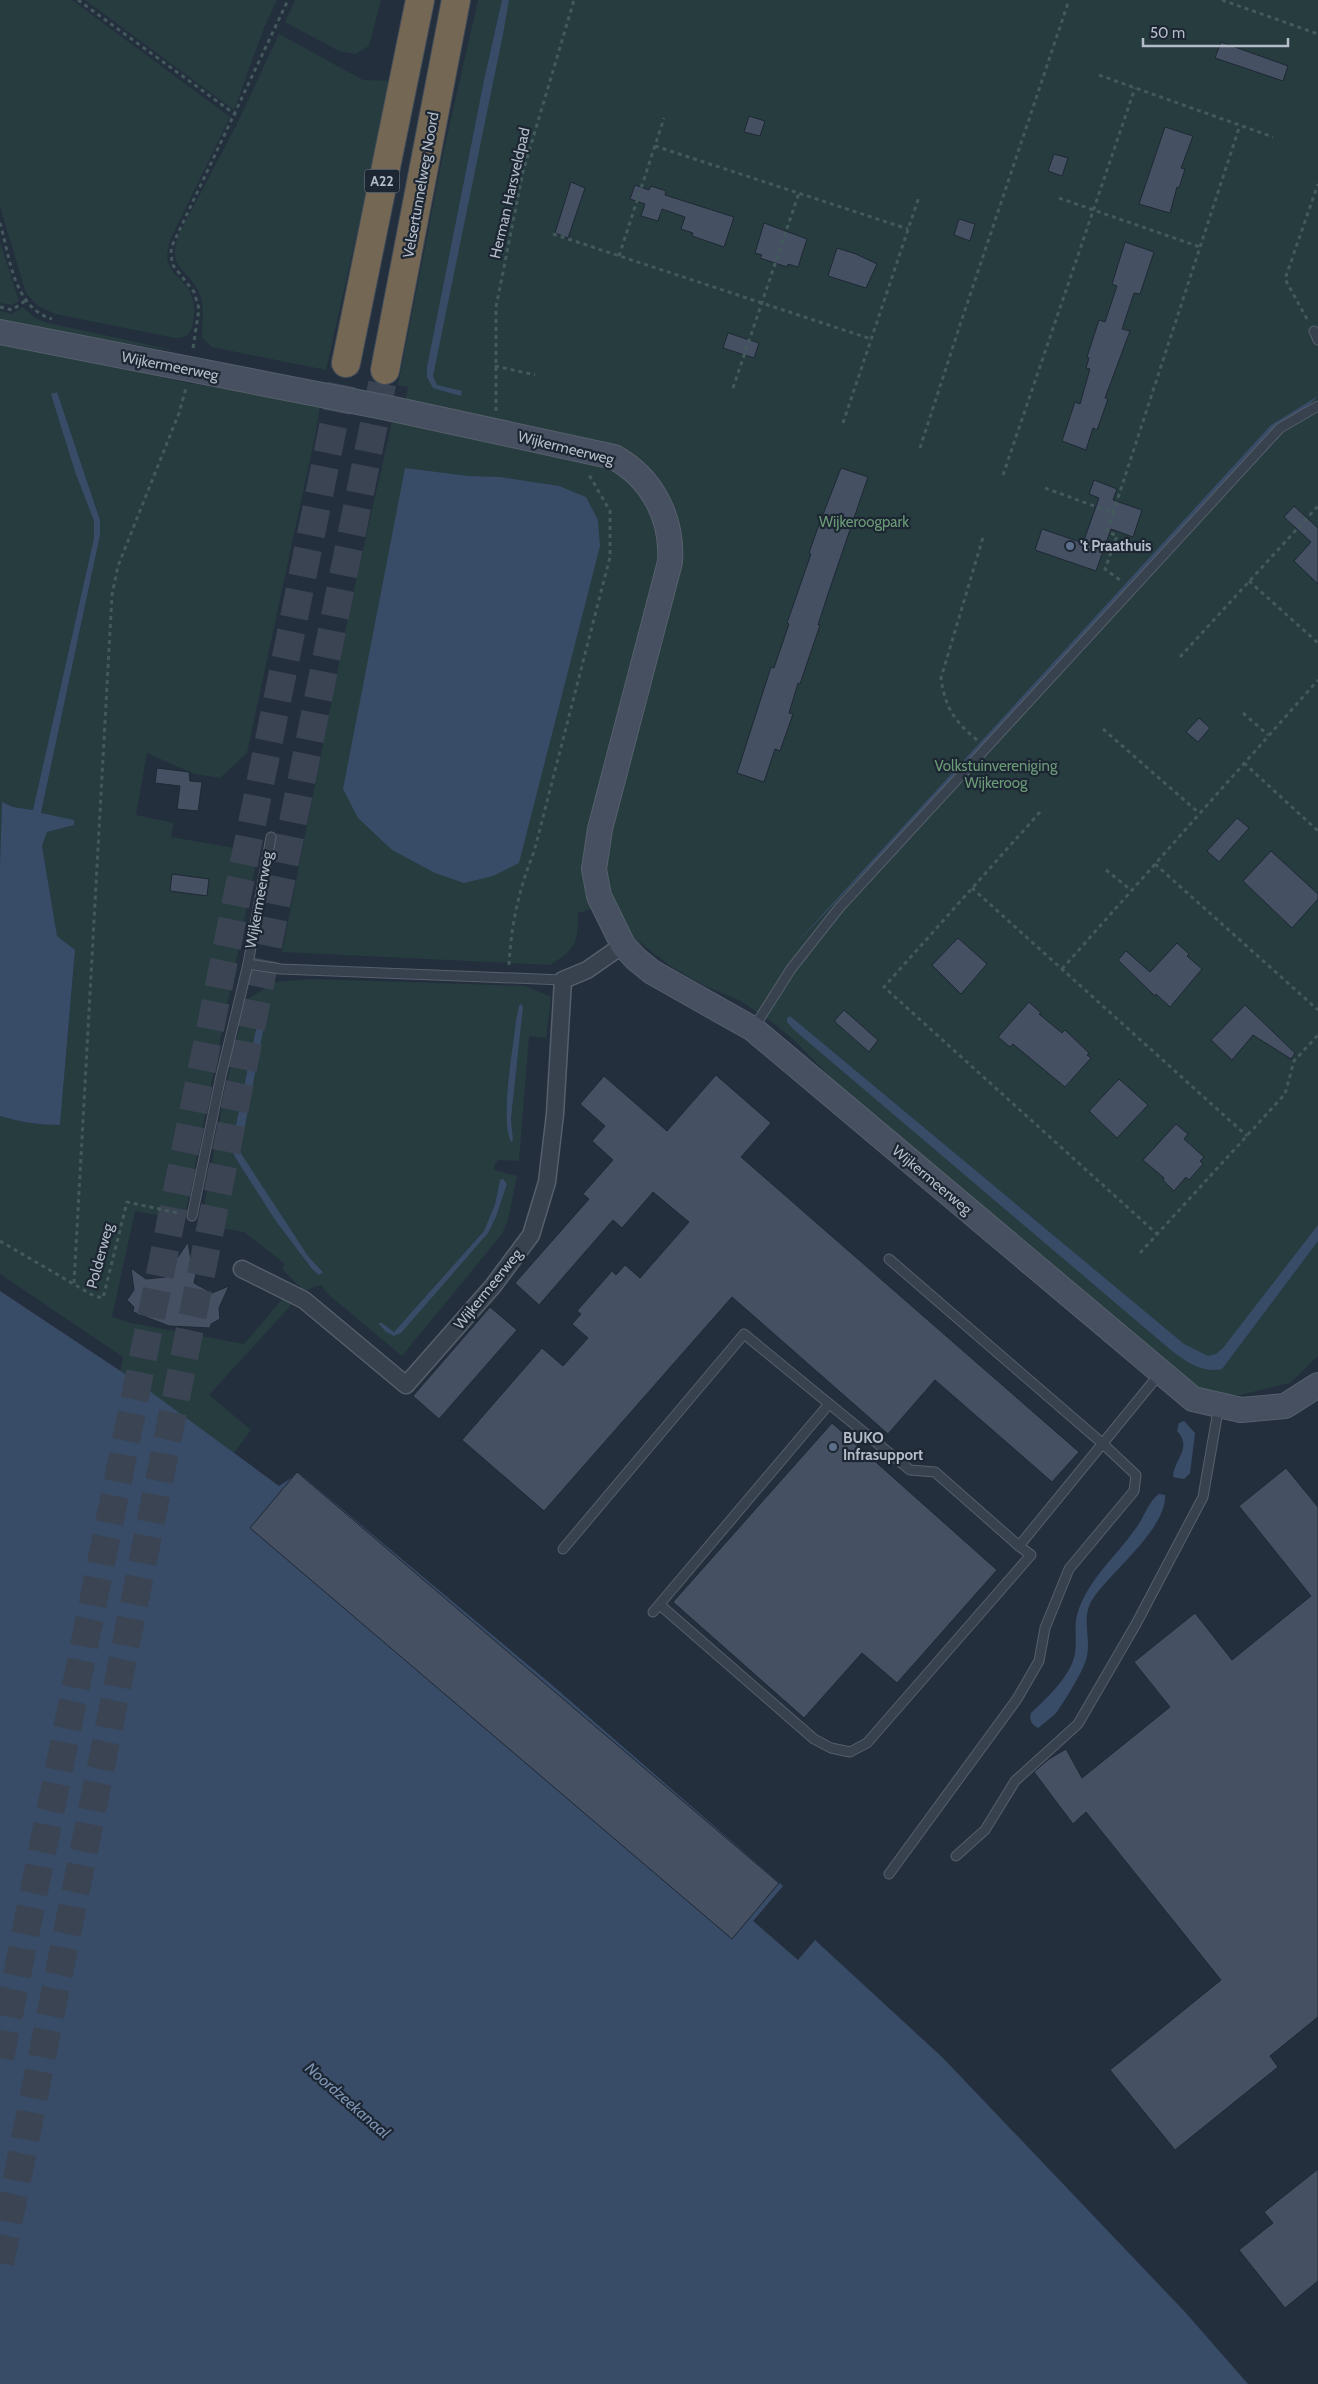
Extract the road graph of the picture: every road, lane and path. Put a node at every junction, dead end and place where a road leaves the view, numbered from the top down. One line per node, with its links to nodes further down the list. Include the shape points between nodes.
1 (78, 0): 11 (path)
2 (288, 0): 11 (path)
3 (420, 0): 36 (highway, A22)
4 (456, 0): 38 (highway, Velsertunnelweg Noord / A22)
5 (574, 0): 37 (path, Herman Harsveldpad, via 523,172 496,307)
6 (1069, 0): 44 (path)
7 (1222, 0): 8 (path)
8 (1318, 34)
9 (1099, 75): 10 (path)
10 (1134, 88): 13 (path); 20 (path)
11 (236, 115): 35 (path, via 171,248 172,264 194,292 199,309)
12 (664, 118): 15 (path)
13 (1240, 125): 14 (path); 24 (path)
14 (1274, 137)
15 (655, 146): 17 (path); 25 (path)
16 (1318, 184): 31 (path, via 1285,279)
17 (799, 193): 22 (path); 27 (path)
18 (919, 197): 22 (path)
19 (1059, 198): 20 (path)
20 (1093, 210): 24 (path); 46 (path)
21 (0, 223): 26 (path)
22 (908, 229): 32 (path)
23 (553, 234): 25 (path)
24 (1200, 247): 49 (path)
25 (619, 256): 27 (path)
26 (25, 301): 28 (path, via 12,310); 29 (path, via 43,316)
27 (762, 303): 32 (path); 40 (path)
28 (0, 307)
29 (60, 320)
30 (0, 332): 35 (street, Wijkermeerweg)
31 (1316, 335)
32 (872, 339): 42 (path)
33 (183, 346): 35 (path, Wijkermeerweg)
34 (202, 350): 35 (path, Wijkermeerweg)
35 (191, 359): 43 (street, Wijkermeerweg, bridge, via 322,395); 84 (path, via 179,413 118,566 112,595)
36 (346, 363)
37 (495, 366): 39 (path); 43 (path, Herman Harsveldpad)
38 (385, 370)
39 (534, 375)
40 (733, 388)
41 (1318, 406): 75 (lane, via 1280,428 839,908 791,969)
42 (843, 423)
43 (496, 431): 69 (street, Wijkermeerweg, via 614,457 647,484 666,518 671,540 670,562 595,855 599,896)
44 (920, 448)
45 (585, 469): 72 (path, via 610,511 610,557 534,852 525,874 510,937)
46 (1003, 475)
47 (1045, 488): 49 (path)
48 (1318, 506): 51 (path)
49 (1113, 513): 52 (path, via 1107,531 1117,536 1105,568)
50 (984, 534): 59 (path, via 942,678 944,698 956,722)
51 (1249, 581): 53 (path); 54 (path)
52 (1126, 584)
53 (1318, 643)
54 (1180, 657)
55 (1318, 680): 58 (path)
56 (1243, 713): 58 (path)
57 (1103, 729): 62 (path)
58 (1268, 735): 60 (path)
59 (974, 738)
60 (1244, 763): 62 (path); 63 (path)
61 (1040, 812): 67 (path)
62 (1199, 813): 65 (path)
63 (1318, 831)
64 (271, 836): 70 (lane, Wijkermeerweg)
65 (1155, 864): 68 (path); 74 (path)
66 (1106, 870): 68 (path)
67 (972, 888): 71 (path); 79 (path, via 884,986)
68 (1131, 890): 71 (path)
69 (623, 945): 73 (street, Wijkermeerweg, via 587,970); 75 (street, Wijkermeerweg, via 652,972)
70 (248, 964): 72 (lane, Wijkermeerweg, via 281,969); 78 (lane, Wijkermeerweg)
71 (1062, 969): 77 (path)
72 (509, 978): 73 (lane, Wijkermeerweg)
73 (563, 980): 83 (street, Wijkermeerweg, via 555,1114 547,1182 531,1235 493,1286 406,1384 304,1300)
74 (1318, 1010)
75 (752, 1029): 85 (street, Wijkermeerweg)
76 (1318, 1035): 77 (path, via 1294,1061 1285,1094)
77 (1247, 1136): 79 (path)
78 (192, 1216): 84 (path, Polderweg, via 127,1202 103,1298)
79 (1157, 1234): 81 (path)
80 (0, 1241): 84 (path, Polderweg)
81 (1140, 1253)
82 (889, 1259): 89 (lane)
83 (242, 1269)
84 (74, 1283)
85 (1161, 1372): 88 (street, Wijkermeerweg, via 1193,1399); 89 (lane)
86 (1318, 1385): 88 (street, Wijkermeerweg, via 1285,1406)
87 (829, 1404): 90 (lane, via 910,1470 936,1472); 91 (lane, via 744,1334); 92 (lane)
88 (1230, 1407): 94 (lane, via 1203,1497 1136,1624 1078,1724 1015,1781 985,1830)
89 (1102, 1443): 90 (lane); 95 (lane, via 1136,1475 1134,1491 1069,1569 1045,1628 1039,1661 1017,1698)
90 (1019, 1546): 92 (lane, via 1031,1555 867,1743 850,1752 831,1748 814,1738)
91 (563, 1549)
92 (660, 1604): 93 (lane)
93 (653, 1612)
94 (956, 1856)
95 (889, 1874)

